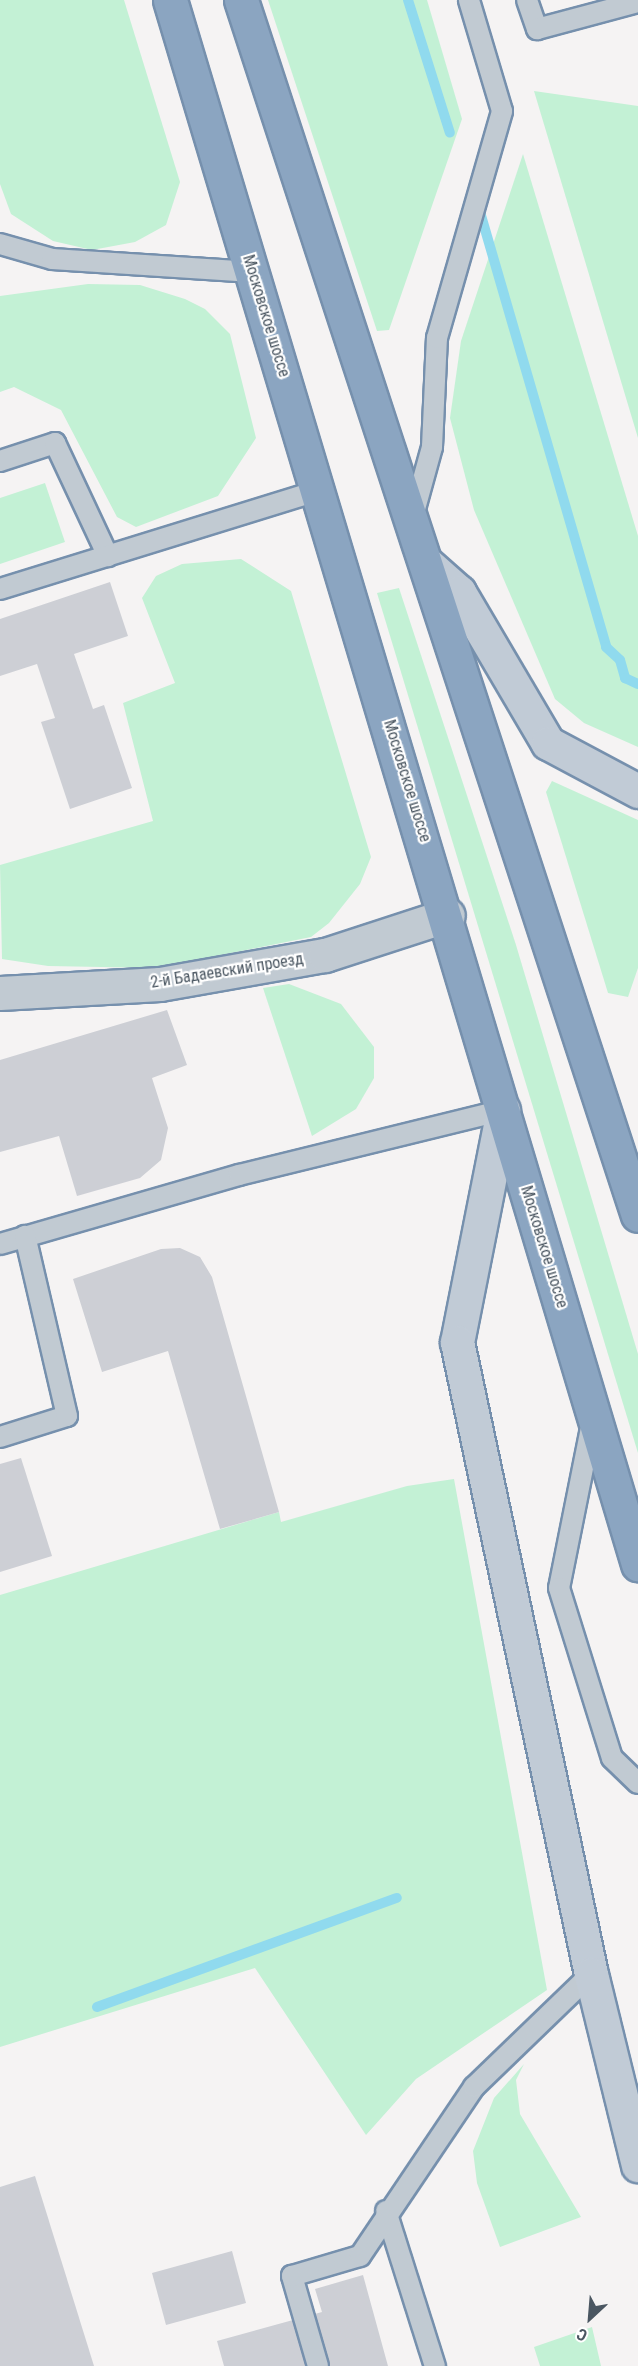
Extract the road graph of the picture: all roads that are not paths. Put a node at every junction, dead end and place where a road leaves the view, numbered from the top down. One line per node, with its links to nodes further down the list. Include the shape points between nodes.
1 (171, 0): 7 (highway, Московское шоссе)
2 (241, 0): 10 (highway)
3 (469, 0): 10 (lane, via 502,111 436,338 432,447)
4 (527, 0): 5 (lane, via 537,29)
5 (638, 2)
6 (0, 244): 7 (lane, via 52,259)
7 (253, 272): 9 (highway, Московское шоссе)
8 (0, 460): 11 (lane, via 56,443)
9 (320, 490): 11 (lane); 15 (highway, Московское шоссе)
10 (412, 519): 12 (highway)
11 (108, 556): 13 (lane)
12 (426, 563): 14 (street, via 459,592 548,743); 18 (highway)
13 (0, 589)
14 (638, 791)
15 (448, 915): 16 (street, 2-й Бадаевский проезд, via 325,955 160,984); 17 (highway, Московское шоссе)
16 (0, 993)
17 (503, 1110): 19 (lane, via 238,1175); 21 (highway, Московское шоссе); 25 (street, via 457,1342)
18 (638, 1215)
19 (25, 1236): 20 (lane); 22 (lane, via 67,1416)
20 (0, 1244)
21 (594, 1412): 23 (highway, Московское шоссе); 24 (lane, via 559,1588 612,1758)
22 (0, 1437)
23 (638, 1564)
24 (638, 1783)
25 (591, 1974): 26 (street); 27 (lane, via 474,2087)
26 (638, 2165)
27 (386, 2211): 28 (lane, via 360,2256 292,2276); 29 (lane)
28 (318, 2366)
29 (435, 2366)

